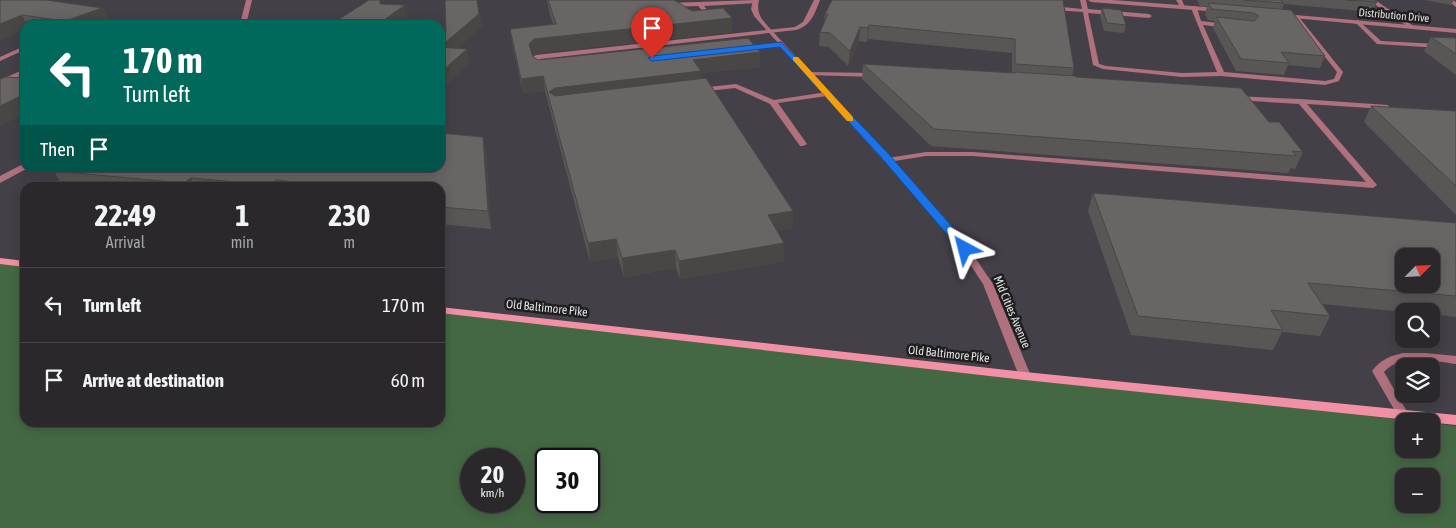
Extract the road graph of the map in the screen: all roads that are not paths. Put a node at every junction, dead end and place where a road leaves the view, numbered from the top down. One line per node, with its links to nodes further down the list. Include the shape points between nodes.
1 (249, 0): 22 (street)
2 (817, 0): 28 (street, via 807,24)
3 (1082, 0): 17 (street)
4 (1091, 0): 9 (street)
5 (1179, 0): 14 (street)
6 (1371, 0): 26 (street)
7 (1450, 0): 12 (street)
8 (755, 1): 11 (street); 28 (street, via 756,15)
9 (1142, 2): 14 (street)
10 (664, 4): 11 (street)
11 (700, 4): 21 (street)
12 (1456, 5)
13 (1045, 7): 17 (street)
14 (1183, 7): 15 (street)
15 (1194, 8): 16 (street); 24 (street)
16 (1222, 10)
17 (1086, 11): 19 (street); 37 (street, via 1096,65 1116,70 1182,75)
18 (1278, 15): 20 (street, Distribution Drive)
19 (1149, 16)
20 (1296, 17): 23 (street, Distribution Drive); 37 (street, via 1340,72 1337,80 1325,83)
21 (712, 19)
22 (244, 20)
23 (1358, 22): 26 (street, Distribution Drive); 30 (street, via 1379,43)
24 (1199, 23): 25 (street); 37 (street)
25 (1233, 26)
26 (1412, 27): 27 (street, Distribution Drive)
27 (1456, 31)
28 (772, 34): 29 (street, Mid Cities Avenue); 34 (street, via 536,57 540,71)
29 (781, 44): 32 (street); 36 (street, Mid Cities Avenue)
30 (1456, 47)
31 (20, 50): 33 (street)
32 (733, 50)
33 (0, 59)
34 (550, 70)
35 (20, 73): 39 (street)
36 (809, 74): 38 (street); 41 (street, Mid Cities Avenue)
37 (1221, 74)
38 (885, 75)
39 (0, 83)
40 (689, 92): 43 (street, via 736,86)
41 (827, 94): 43 (street); 47 (street, Mid Cities Avenue)
42 (1231, 97): 44 (street)
43 (773, 102): 46 (street)
44 (1300, 102): 45 (street); 47 (street, via 1373,186 974,154 926,154)
45 (1396, 108)
46 (803, 144)
47 (888, 160): 54 (street, Mid Cities Avenue, via 956,236 974,261 988,284)
48 (20, 169): 49 (street)
49 (0, 180)
50 (0, 262): 51 (main road)
51 (20, 264)
52 (445, 311): 54 (main road, Old Baltimore Pike)
53 (1456, 360): 55 (street, via 1400,358 1382,365 1378,372)
54 (1025, 376): 56 (main road, Old Baltimore Pike)
55 (1402, 413)
56 (1395, 414)
57 (1440, 418): 58 (main road, Old Baltimore Pike)
58 (1456, 420)

